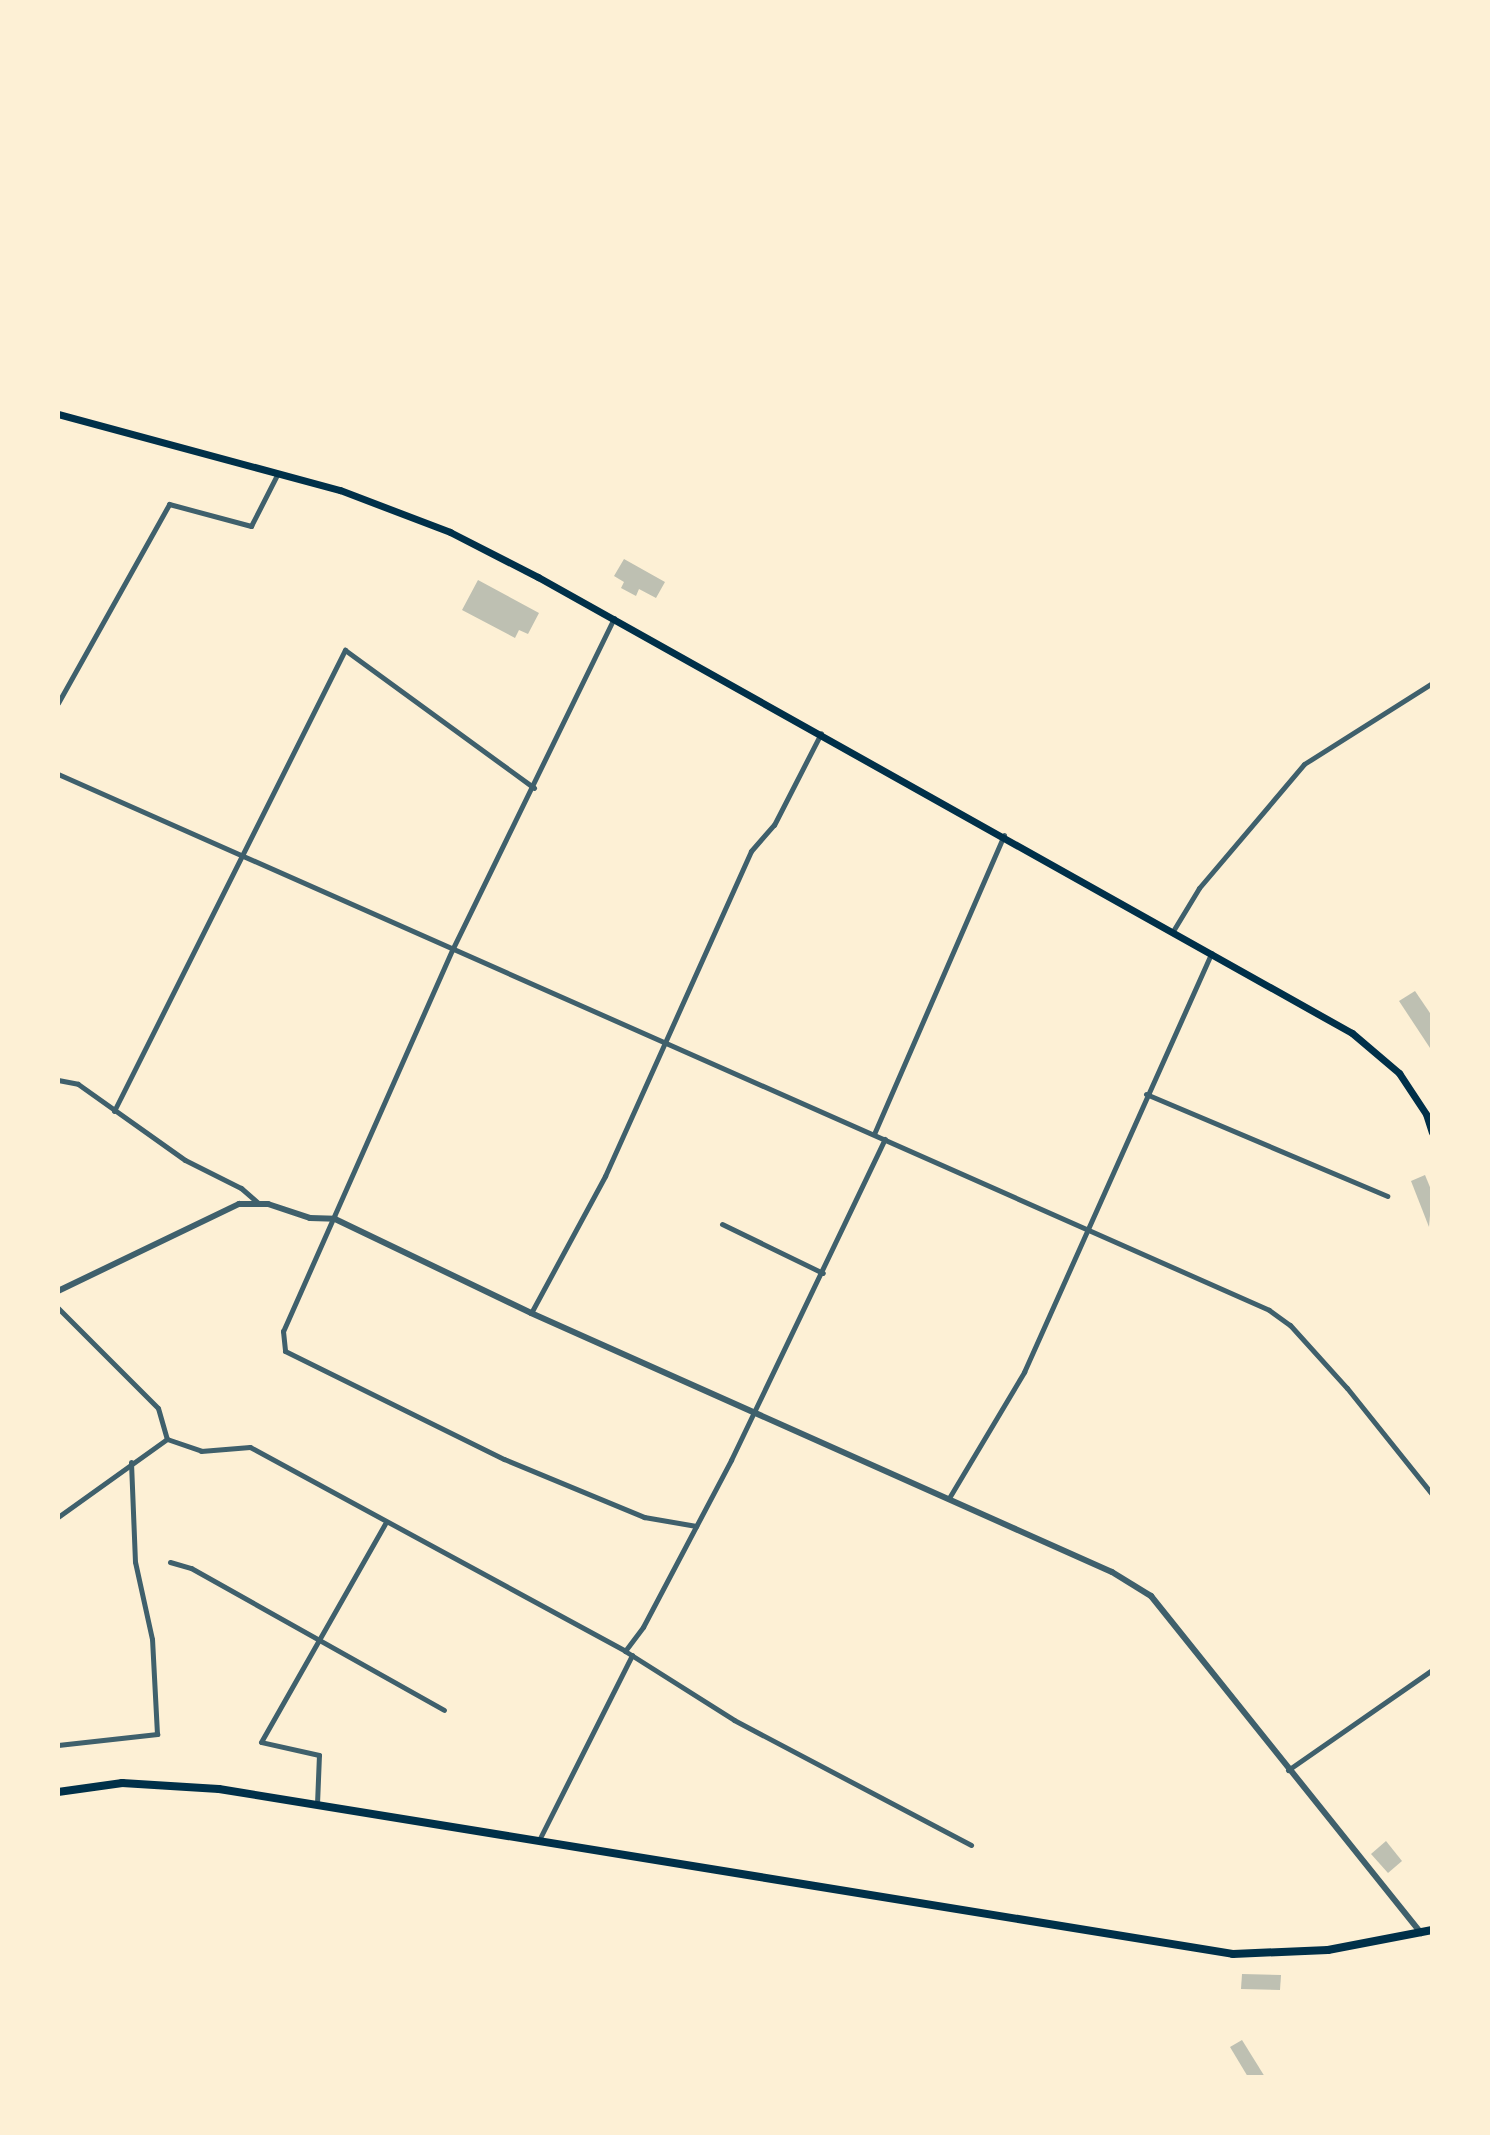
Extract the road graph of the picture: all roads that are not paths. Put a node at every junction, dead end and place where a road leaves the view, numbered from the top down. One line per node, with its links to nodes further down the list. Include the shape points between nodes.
1 (58, 414): 2 (main road)
2 (278, 473): 3 (main road, via 340,490 450,532); 5 (street, via 251,526 169,504)
3 (614, 618): 6 (main road); 8 (street)
4 (1432, 683): 11 (street, via 1304,764 1199,888)
5 (58, 703)
6 (821, 733): 9 (main road); 14 (street, via 775,825 751,851)
7 (58, 774): 10 (street)
8 (534, 788): 10 (street, via 345,650); 12 (street)
9 (1004, 834): 11 (main road); 19 (street)
10 (241, 858): 12 (street); 17 (street)
11 (1173, 931): 13 (main road)
12 (452, 950): 14 (street); 23 (street)
13 (1212, 952): 16 (street); 18 (main road, via 1352,1033 1379,1054 1413,1093)
14 (667, 1043): 19 (street); 29 (street, via 605,1176)
15 (58, 1080): 17 (street, via 78,1084)
16 (1146, 1094): 21 (street); 25 (street)
17 (114, 1111): 22 (street)
18 (1432, 1132)
19 (874, 1134): 20 (street)
20 (885, 1139): 25 (street); 26 (street)
21 (1387, 1196)
22 (258, 1203): 23 (street, via 310,1218); 27 (street, via 215,1213)
23 (335, 1219): 29 (street); 37 (street, via 283,1331 285,1350 504,1459 644,1517)
24 (722, 1224): 26 (street)
25 (1084, 1231): 33 (street, via 1279,1317 1347,1388); 34 (street, via 1024,1372)
26 (823, 1273): 30 (street)
27 (58, 1291)
28 (58, 1308): 31 (street, via 158,1408)
29 (531, 1313): 30 (street)
30 (753, 1412): 34 (street); 37 (street)
31 (167, 1438): 32 (street); 36 (street, via 201,1451 250,1447)
32 (131, 1462): 35 (street); 44 (street, via 135,1562 152,1639 157,1734)
33 (1432, 1494)
34 (949, 1498): 45 (street, via 1134,1582 1151,1596)
35 (58, 1517)
36 (385, 1524): 39 (street); 40 (street)
37 (696, 1526): 40 (street, via 643,1627)
38 (170, 1562): 39 (street, via 191,1568)
39 (320, 1638): 43 (street); 47 (street, via 261,1742 319,1755 314,1783)
40 (625, 1651): 41 (street)
41 (632, 1656): 48 (street); 49 (street, via 734,1720)
42 (1432, 1670): 45 (street)
43 (443, 1710)
44 (58, 1745)
45 (1287, 1770): 51 (street)
46 (58, 1792): 47 (main road, via 154,1783)
47 (317, 1804): 48 (main road)
48 (539, 1840): 51 (main road, via 1233,1954 1328,1950)
49 (971, 1845)
50 (1432, 1930): 51 (main road)
51 (1421, 1933)

